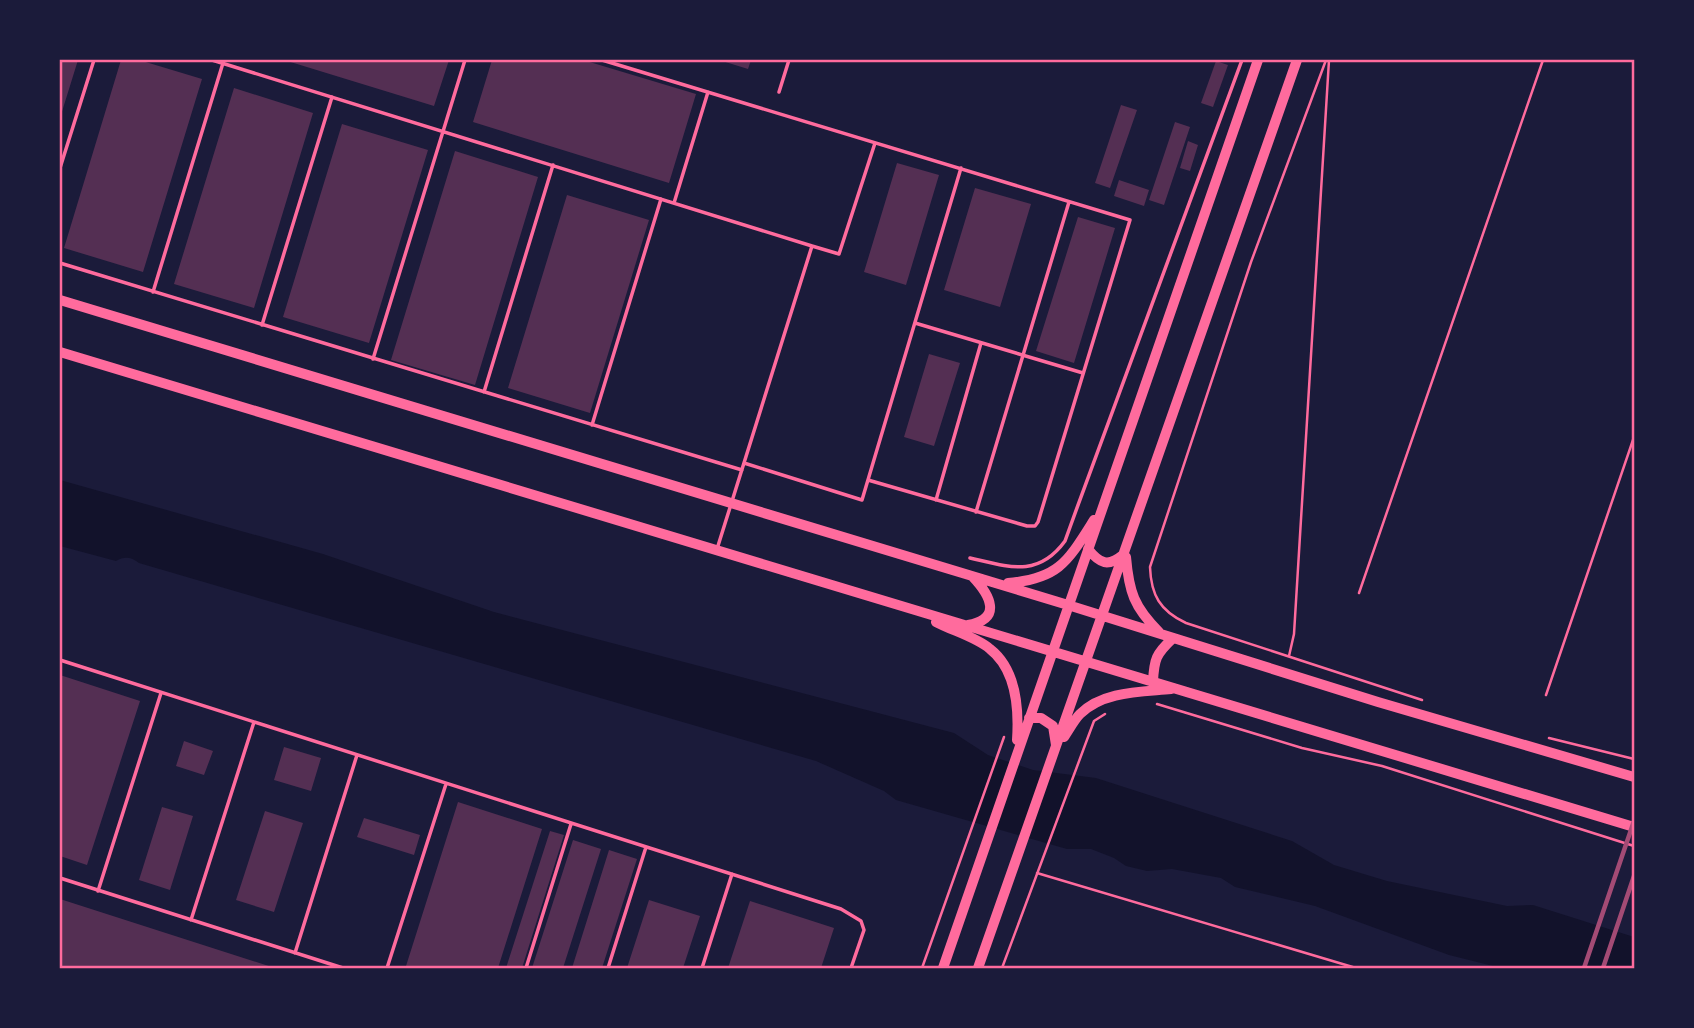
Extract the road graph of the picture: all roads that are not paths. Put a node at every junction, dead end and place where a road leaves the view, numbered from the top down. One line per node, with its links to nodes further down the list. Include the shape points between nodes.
1 (94, 60): 16 (lane)
2 (212, 60): 9 (lane)
3 (465, 60): 13 (lane)
4 (602, 60): 10 (lane)
5 (789, 60): 11 (lane)
6 (1242, 60): 44 (lane, via 1065,541 1041,564 1028,567)
7 (1258, 60): 39 (main road)
8 (1297, 60): 43 (main road)
9 (223, 63): 12 (lane); 23 (lane)
10 (708, 92): 14 (lane); 20 (lane)
11 (779, 92)
12 (332, 97): 13 (lane); 26 (lane)
13 (443, 131): 15 (lane); 30 (lane)
14 (875, 142): 17 (lane); 21 (lane, via 839,254)
15 (553, 165): 18 (lane); 32 (lane)
16 (60, 168)
17 (961, 168): 19 (lane); 25 (lane)
18 (661, 199): 20 (lane); 33 (lane)
19 (1069, 201): 29 (lane); 31 (lane, via 1129,220)
20 (674, 203): 21 (lane)
21 (812, 246): 34 (lane)
22 (60, 263): 23 (lane)
23 (153, 292): 26 (lane)
24 (60, 300): 38 (main road)
25 (915, 323): 27 (lane); 36 (lane)
26 (262, 325): 30 (lane)
27 (981, 343): 29 (lane); 37 (lane)
28 (60, 352): 42 (main road)
29 (1023, 355): 31 (lane); 40 (lane)
30 (373, 359): 32 (lane)
31 (1083, 373): 40 (lane, via 1035,526)
32 (484, 392): 33 (lane)
33 (592, 425): 35 (lane)
34 (744, 463): 35 (lane); 36 (lane, via 862,500)
35 (742, 470): 38 (lane)
36 (868, 480): 37 (lane)
37 (936, 500): 40 (lane)
38 (732, 503): 42 (lane); 45 (main road)
39 (1103, 506): 41 (main road); 46 (main road, via 1071,556 1052,573)
40 (976, 512)
41 (1088, 549): 43 (main road, via 1104,562 1114,562); 47 (main road)
42 (717, 550): 48 (main road)
43 (1125, 553): 49 (main road); 51 (main road, via 1135,603)
44 (970, 558)
45 (971, 575): 46 (main road); 50 (main road, via 985,590 991,608 979,623)
46 (1000, 584): 47 (main road)
47 (1068, 605): 49 (main road); 53 (main road)
48 (909, 608): 50 (main road); 62 (main road, via 990,649 1002,663 1016,701)
49 (1103, 616): 51 (main road); 55 (main road)
50 (965, 625): 53 (main road)
51 (1161, 634): 52 (main road)
52 (1173, 638): 56 (main road, via 1154,660); 64 (main road)
53 (1052, 652): 55 (main road); 59 (main road)
54 (60, 660): 58 (lane)
55 (1087, 662): 56 (main road); 61 (main road)
56 (1153, 682): 57 (main road)
57 (1176, 689): 61 (main road, via 1121,694 1101,701 1080,714); 67 (main road)
58 (161, 693): 60 (lane); 71 (lane)
59 (1029, 718): 61 (main road, via 1041,718 1053,726); 62 (main road)
60 (254, 722): 63 (lane); 72 (lane)
61 (1056, 748): 82 (main road)
62 (1017, 754): 81 (main road)
63 (357, 755): 65 (lane); 73 (lane)
64 (1634, 777)
65 (446, 783): 66 (lane); 76 (lane)
66 (571, 823): 68 (lane); 77 (lane)
67 (1634, 827)
68 (646, 847): 69 (lane); 78 (lane)
69 (732, 874): 79 (lane); 80 (lane, via 841,909 861,921 864,929)
70 (60, 878): 71 (lane)
71 (98, 891): 72 (lane)
72 (191, 920): 73 (lane)
73 (295, 953): 74 (lane)
74 (332, 967): 75 (lane)
75 (343, 968)
76 (387, 968)
77 (526, 968)
78 (608, 968)
79 (702, 968)
80 (851, 968)
81 (943, 968)
82 (978, 968)

